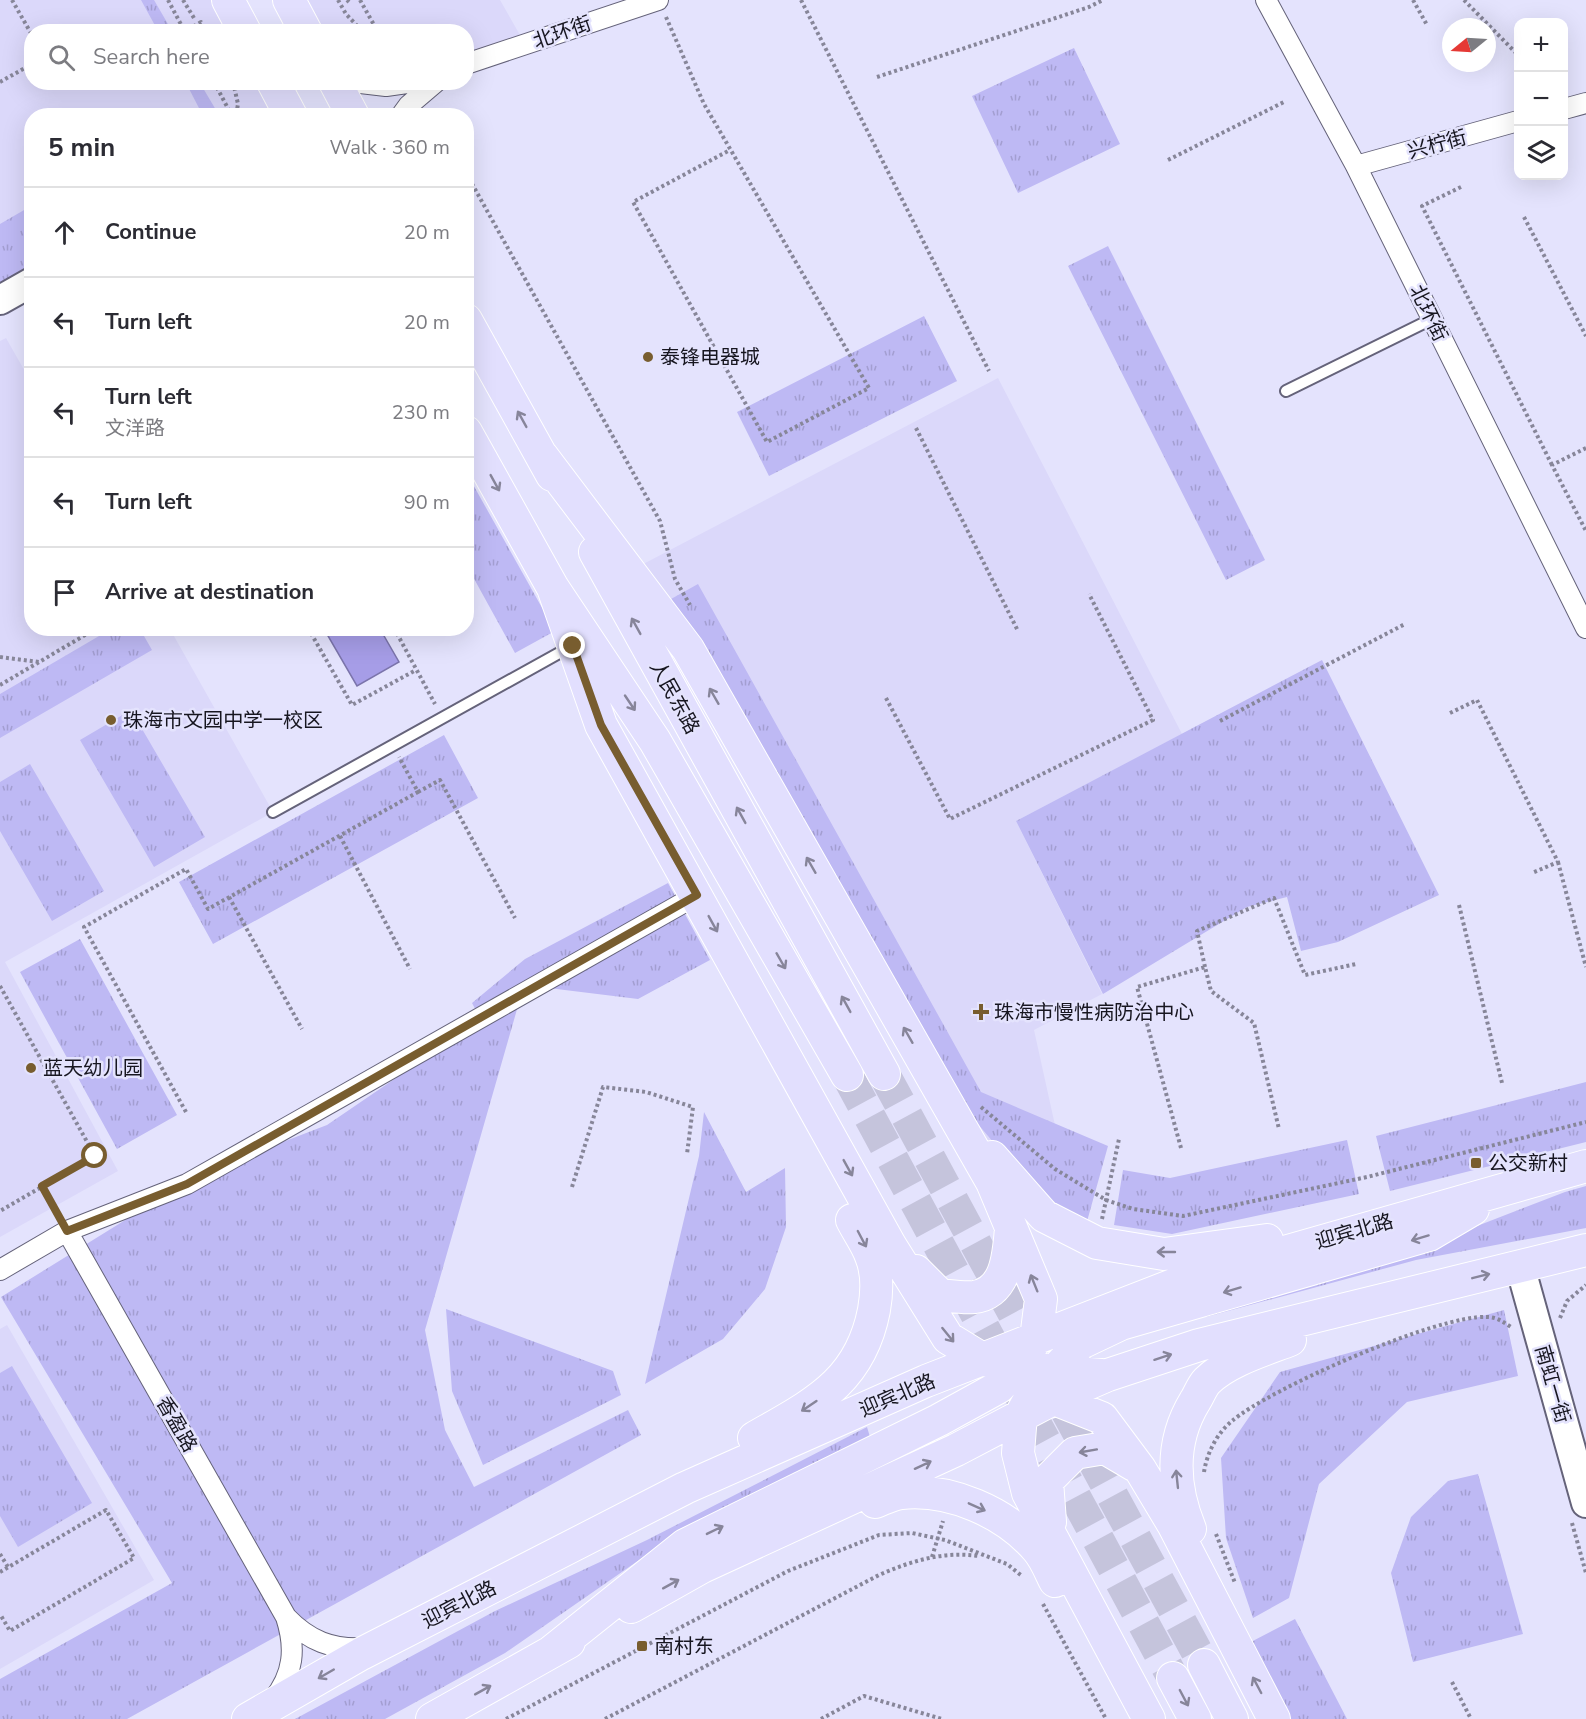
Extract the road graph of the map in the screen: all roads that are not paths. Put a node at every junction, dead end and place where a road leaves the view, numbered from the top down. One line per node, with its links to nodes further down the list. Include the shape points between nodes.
1 (228, 0): 5 (main road)
2 (289, 0): 6 (main road)
3 (1266, 0): 15 (street, 北环街)
4 (660, 5): 7 (street, 北环街)
5 (241, 24)
6 (302, 24)
7 (474, 62)
8 (339, 90): 11 (main road)
9 (427, 90): 12 (street)
10 (1586, 103): 13 (street)
11 (349, 108)
12 (407, 108)
13 (1568, 108)
14 (1514, 123): 15 (street, 兴柠街)
15 (1356, 166): 18 (street, 北环街)
16 (24, 286): 17 (main road)
17 (0, 300)
18 (1432, 319): 20 (lane); 24 (street, 北环街)
19 (474, 334): 22 (main road, 人民东路, one-way to 19)
20 (1286, 391)
21 (474, 446): 23 (main road, 人民东路, one-way to 23)
22 (542, 456): 29 (main road, one-way to 22, via 688,649); 30 (main road, 人民东路, one-way to 22)
23 (553, 588): 25 (main road); 31 (main road, 人民东路, one-way to 31, via 655,741)
24 (1586, 628)
25 (573, 646): 26 (lane); 27 (main road, via 601,725)
26 (273, 812)
27 (697, 895): 28 (main road, one-way to 28); 35 (street, via 187,1184)
28 (763, 1013): 37 (main road, one-way to 37); 49 (main road, one-way to 49, via 788,1099 872,1257 878,1291 869,1337 848,1373 813,1404)
29 (928, 1071): 34 (main road, via 992,1182); 36 (main road, one-way to 29, via 1267,1240 1164,1254 1097,1243 1044,1216 1000,1168)
30 (884, 1074)
31 (847, 1075)
32 (1586, 1166): 33 (main road, 迎宾北路)
33 (1507, 1188): 36 (main road, 迎宾北路); 45 (main road, one-way to 45, via 1429,1235 1121,1324 1081,1343)
34 (1011, 1225): 37 (main road, via 1008,1263 994,1288 975,1297 940,1295); 43 (main road, one-way to 34, via 1041,1299)
35 (67, 1231): 40 (street); 51 (street, 香盈路)
36 (1328, 1238): 43 (main road, 迎宾北路, via 1186,1280)
37 (890, 1245): 42 (main road, one-way to 42, via 948,1338)
38 (1586, 1250): 39 (main road)
39 (1520, 1266): 41 (main road, one-way to 39); 47 (main road, 南虹一街)
40 (0, 1270)
41 (1403, 1295): 45 (main road, one-way to 41, via 1200,1345); 54 (main road, one-way to 41, via 1179,1502 1175,1461 1184,1419 1207,1381 1245,1357)
42 (984, 1360): 43 (main road, 迎宾北路); 44 (main road, 迎宾北路)
43 (1018, 1364): 44 (main road); 45 (main road); 53 (main road, one-way to 43, via 685,1545 939,1420)
44 (926, 1381): 49 (main road, 迎宾北路, via 685,1488)
45 (1041, 1394): 46 (main road, via 1102,1418); 48 (main road, via 1018,1453 1028,1493); 50 (main road, one-way to 45, via 956,1450)
46 (1140, 1469): 48 (main road, one-way to 48, via 1105,1448 1075,1453 1047,1481); 54 (main road)
47 (1578, 1510)
48 (1050, 1532): 60 (main road)
49 (534, 1566): 52 (main road, 迎宾北路)
50 (702, 1567): 53 (main road, one-way to 50); 59 (main road, one-way to 59, via 899,1493 951,1497 1004,1519 1038,1550)
51 (286, 1617): 52 (street, via 313,1640 333,1647 365,1648); 57 (street, via 293,1649 291,1666 278,1693)
52 (387, 1641): 57 (main road, 迎宾北路, one-way to 57)
53 (551, 1652): 58 (main road, one-way to 53)
54 (1239, 1652): 63 (main road, one-way to 54)
55 (1204, 1665): 62 (main road)
56 (1173, 1678): 61 (main road, one-way to 61)
57 (255, 1715)
58 (432, 1719)
59 (1134, 1719)
60 (1149, 1719)
61 (1195, 1719)
62 (1232, 1719)
63 (1274, 1719)

